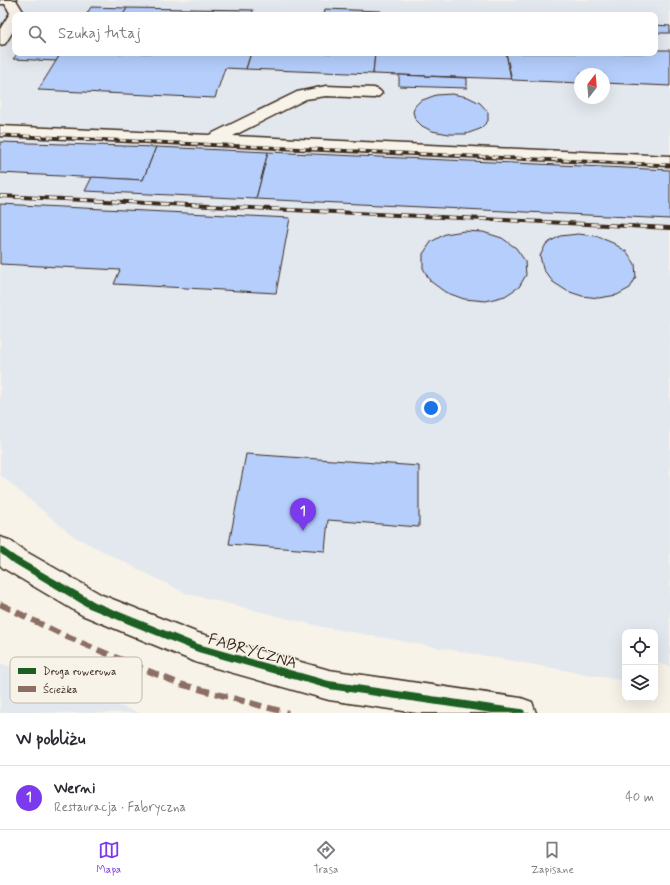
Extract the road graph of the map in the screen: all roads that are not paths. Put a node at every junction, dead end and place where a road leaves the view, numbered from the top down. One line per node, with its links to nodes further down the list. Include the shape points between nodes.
1 (0, 0): 2 (street, via 10,1)
2 (17, 12)
3 (12, 21): 4 (street)
4 (0, 41)
5 (374, 93): 7 (street, via 326,91 302,95)
6 (0, 131): 7 (street)
7 (212, 140): 8 (street)
8 (670, 161)
9 (0, 549): 10 (street, FABRYCZNA, via 92,605 198,648 329,685)
10 (520, 713)

